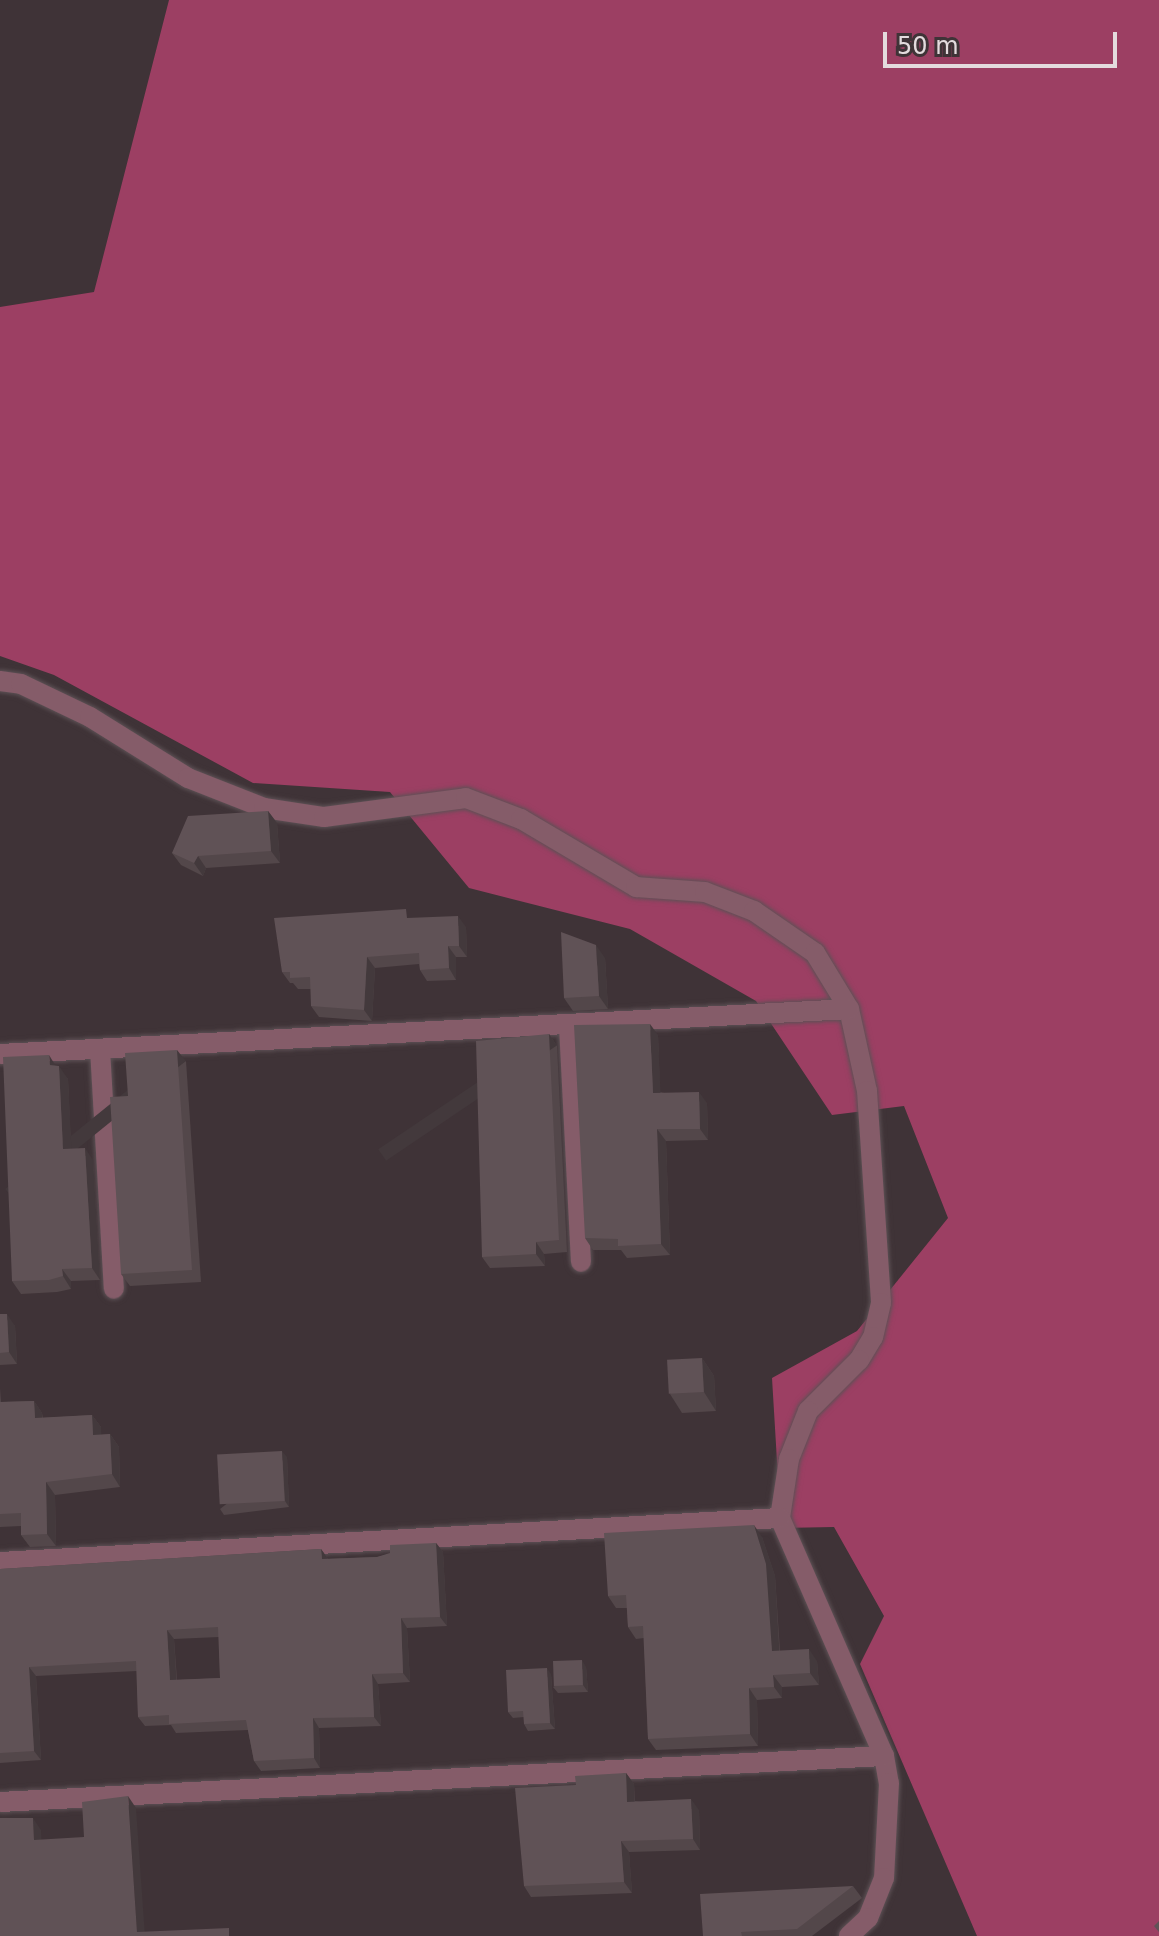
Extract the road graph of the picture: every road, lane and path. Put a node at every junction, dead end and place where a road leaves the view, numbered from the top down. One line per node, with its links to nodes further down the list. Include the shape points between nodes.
1 (0, 681): 2 (street, via 35,691 188,778 264,808 324,817 466,798 521,819 636,887 705,892 754,911 815,953)
2 (849, 1009): 3 (street); 8 (street, via 867,1091 881,1303 873,1337 859,1360 808,1411 789,1459)
3 (569, 1026): 4 (street); 6 (street)
4 (100, 1049): 5 (street); 7 (street)
5 (0, 1054)
6 (581, 1262)
7 (114, 1289)
8 (780, 1518): 9 (street); 10 (street)
9 (0, 1562)
10 (884, 1756): 11 (street); 12 (street, via 889,1783 884,1878 868,1918)
11 (0, 1802)
12 (849, 1936)

